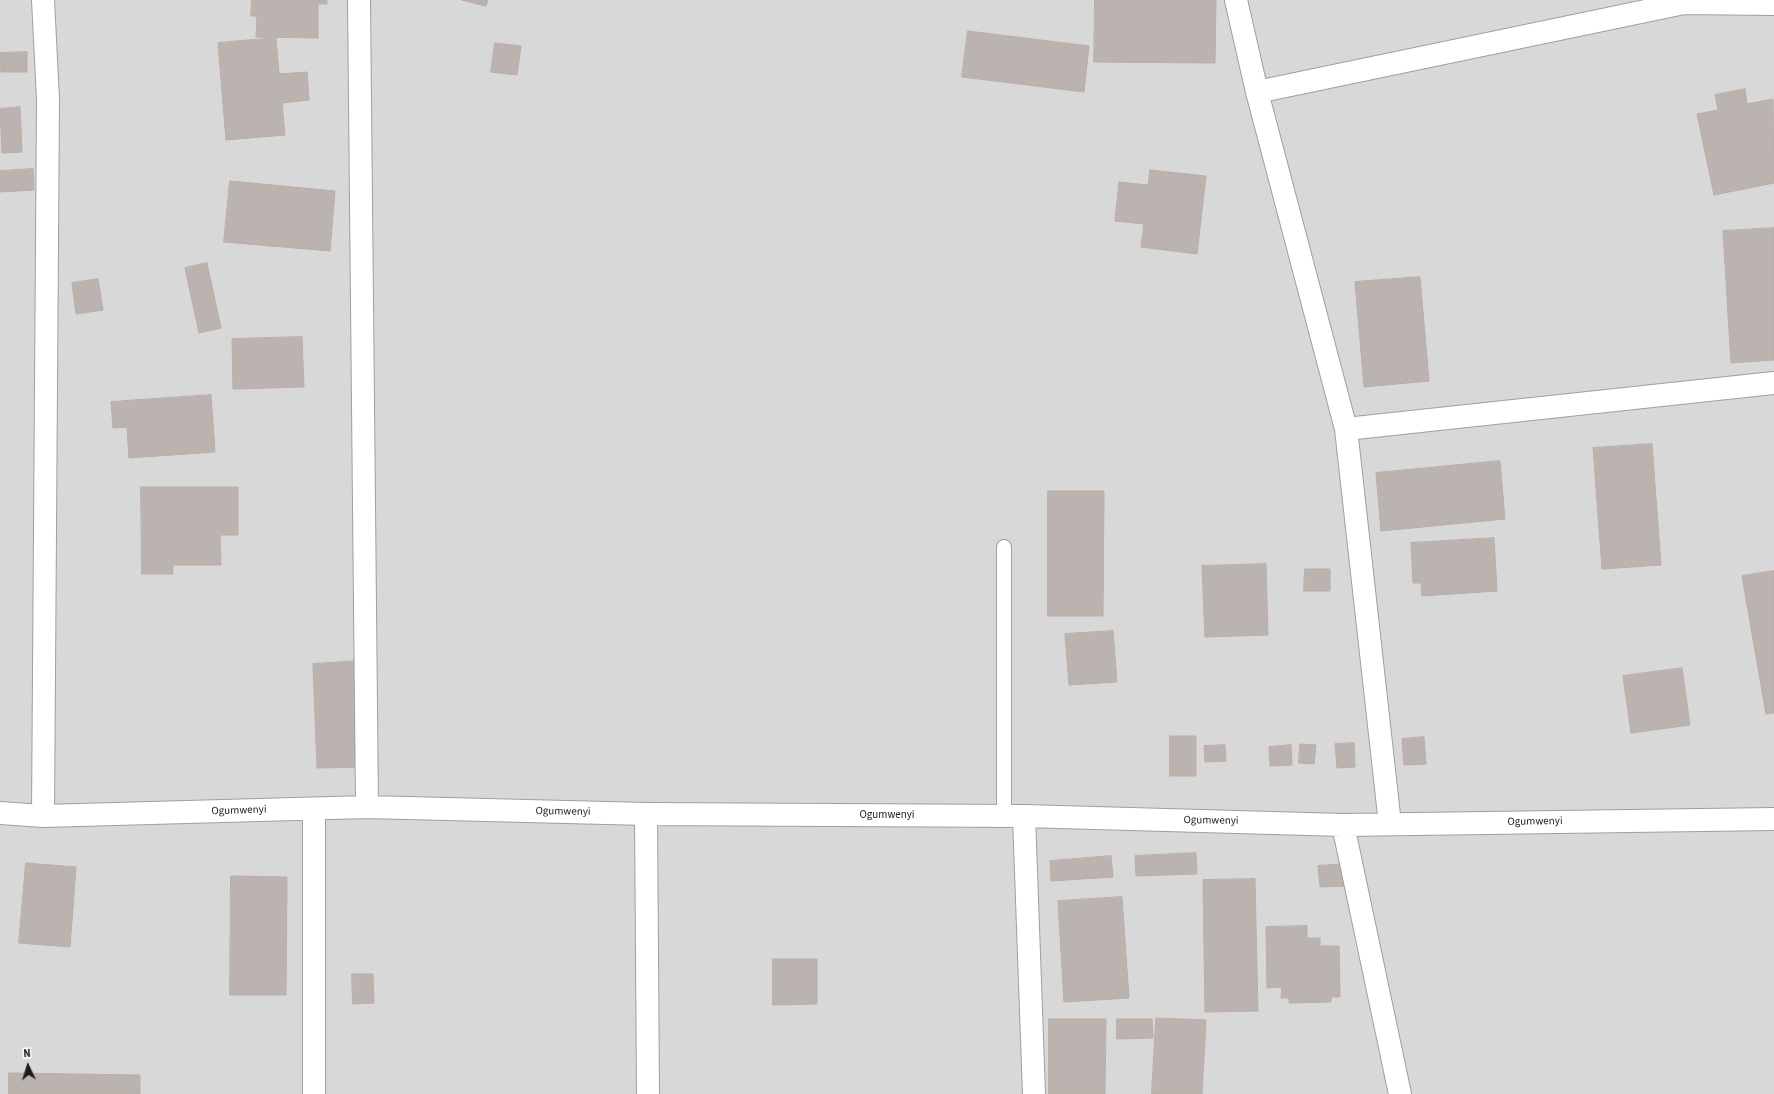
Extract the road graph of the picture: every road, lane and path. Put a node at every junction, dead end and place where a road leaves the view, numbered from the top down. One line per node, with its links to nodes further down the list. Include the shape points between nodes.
1 (43, 0): 13 (street, via 48,107)
2 (359, 0): 9 (street)
3 (1236, 0): 5 (street)
4 (1774, 4): 5 (street, via 1684,3)
5 (1257, 92): 7 (street)
6 (1774, 383): 7 (street)
7 (1346, 429): 16 (street)
8 (1004, 547): 14 (lane)
9 (367, 807): 10 (street, Ogumwenyi); 12 (street, Ogumwenyi)
10 (314, 809): 13 (street, Ogumwenyi); 18 (street)
11 (0, 813): 13 (street, Ogumwenyi)
12 (646, 814): 14 (street, Ogumwenyi); 19 (street)
13 (43, 816)
14 (1014, 816): 17 (street, Ogumwenyi); 20 (street)
15 (1774, 819): 16 (street, Ogumwenyi)
16 (1390, 824): 17 (street, Ogumwenyi)
17 (1343, 825): 21 (street)
18 (314, 1094)
19 (648, 1094)
20 (1034, 1094)
21 (1400, 1094)

